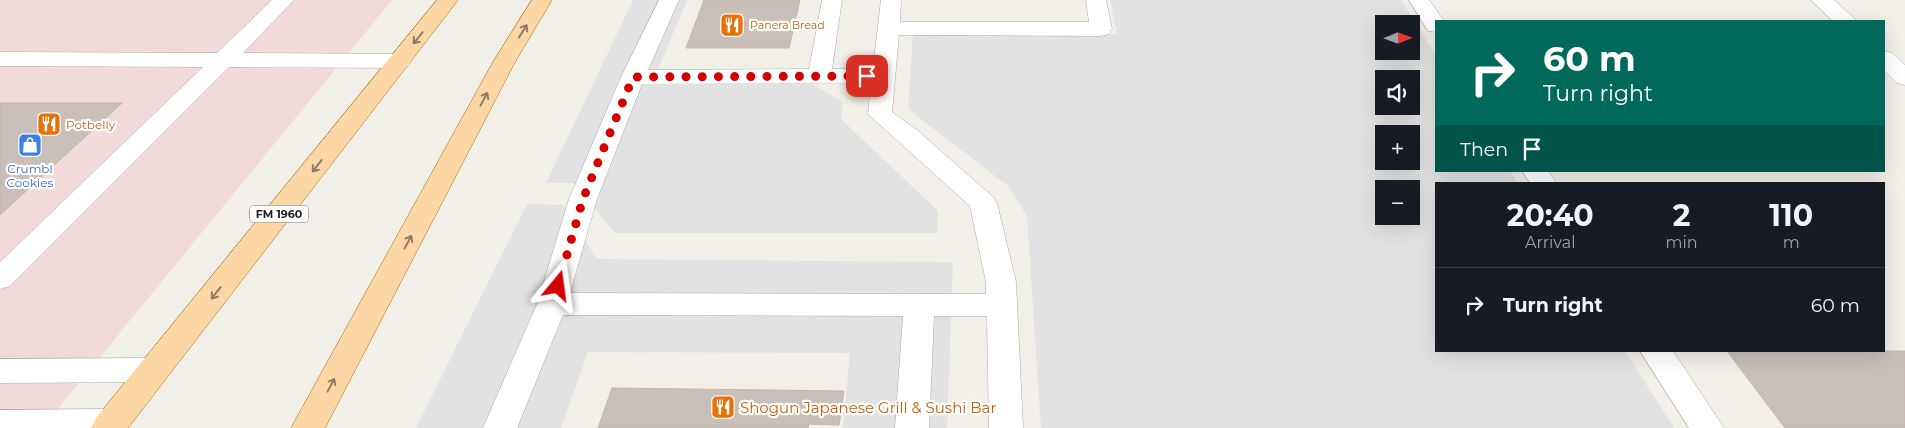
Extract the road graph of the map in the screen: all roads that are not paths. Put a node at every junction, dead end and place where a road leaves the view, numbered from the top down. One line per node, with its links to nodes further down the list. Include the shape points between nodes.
1 (284, 0): 15 (lane)
2 (448, 0): 16 (main road, FM 1960 / FM 1960, one-way to 16)
3 (542, 0): 30 (main road, one-way to 3, via 504,62)
4 (669, 0): 18 (lane)
5 (832, 0): 19 (lane)
6 (891, 0): 12 (lane)
7 (1096, 0): 12 (lane, via 1101,29)
8 (1419, 0): 11 (lane)
9 (1821, 0): 10 (lane)
10 (1845, 20)
11 (1435, 24)
12 (889, 28): 17 (lane)
13 (0, 59): 15 (lane)
14 (1885, 59): 20 (lane)
15 (224, 61): 16 (lane); 21 (lane)
16 (400, 61): 26 (main road, FM 1960 / FM 1960, one-way to 26)
17 (883, 76): 19 (lane); 24 (lane, via 880,114 983,203 1001,282)
18 (633, 77): 19 (lane); 22 (lane, via 583,199)
19 (819, 77)
20 (1905, 78)
21 (0, 280)
22 (552, 304): 23 (lane); 31 (lane)
23 (919, 304): 24 (lane); 32 (lane)
24 (1002, 305): 33 (lane)
25 (1657, 352): 34 (lane)
26 (155, 370): 27 (lane); 29 (main road, FM 1960 / FM 1960)
27 (6, 378)
28 (0, 424): 29 (lane)
29 (110, 425)
30 (308, 428)
31 (500, 428)
32 (912, 428)
33 (1006, 428)
34 (1707, 428)

